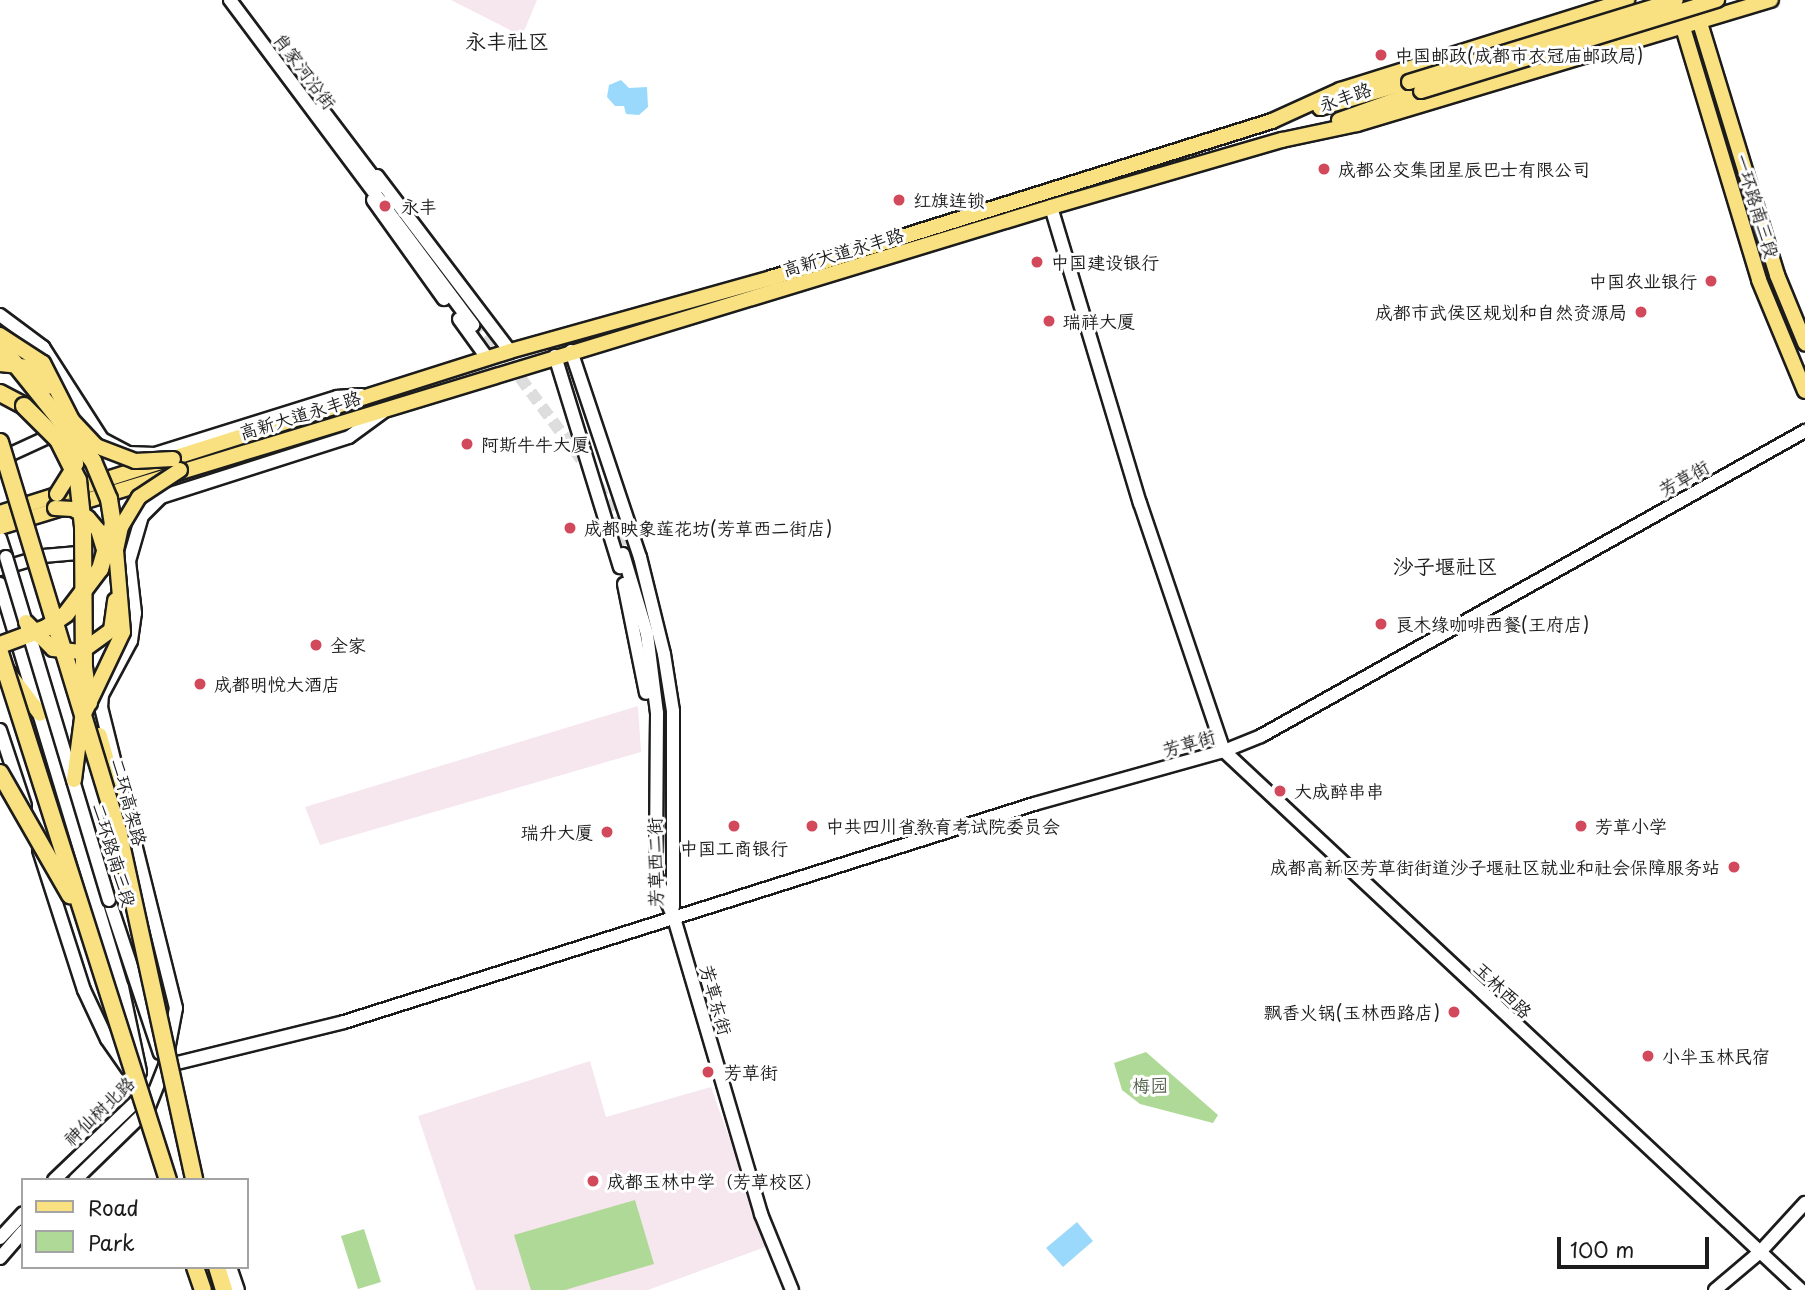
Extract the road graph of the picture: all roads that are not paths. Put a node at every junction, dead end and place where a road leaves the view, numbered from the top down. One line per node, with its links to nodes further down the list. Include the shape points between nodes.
1 (232, 0): 12 (main road, 肖家河沿街)
2 (1627, 0): 10 (main road, 高新大道永丰路, via 1340,90)
3 (1675, 0): 8 (main road, 一环路南三段); 9 (main road, bridge)
4 (1693, 0): 7 (main road, 一环路南三段)
5 (1717, 0): 9 (main road, bridge)
6 (1771, 0): 7 (main road, 高新大道永丰路)
7 (1700, 22): 8 (main road, 高新大道永丰路); 17 (main road, 一环路南三段, via 1777,275)
8 (1683, 28): 11 (main road, 高新大道永丰路, via 1357,124); 24 (main road, 一环路南三段, via 1759,280)
9 (1415, 86): 10 (main road, 永丰路); 11 (main road, 永丰路)
10 (1272, 121): 19 (main road, 高新大道永丰路, via 771,278)
11 (1282, 140): 13 (main road, 高新大道永丰路)
12 (354, 159): 15 (main road); 19 (main road, via 400,202); 22 (main road, via 382,215)
13 (1051, 207): 20 (main road, 高新大道永丰路); 48 (main road, via 1140,503)
14 (0, 315): 28 (main road, via 43,347 65,376)
15 (475, 322)
16 (0, 335): 32 (main road, bridge, via 30,351 48,369 72,420 96,446 135,461)
17 (1805, 343)
18 (0, 345): 41 (highway, bridge, via 93,460 109,499 113,524 100,569 66,614 46,628)
19 (510, 351): 22 (main road, 高新大道永丰路)
20 (572, 351): 21 (main road, 高新大道永丰路); 47 (main road, via 654,605 673,711)
21 (555, 356): 27 (main road, 高新大道永丰路); 46 (main road, via 622,575)
22 (488, 359): 26 (main road, 高新大道永丰路)
23 (0, 364): 33 (main road, bridge, via 29,367 48,385 76,454 70,479)
24 (1805, 391)
25 (0, 393): 51 (highway, bridge, via 45,425 78,480 84,667 88,699 121,815)
26 (382, 393): 28 (main road, via 337,397 155,454 128,453 102,439); 32 (main road, 高新大道永丰路)
27 (389, 408): 32 (main road, 高新大道永丰路); 37 (main road, via 349,437 161,497 142,516)
28 (86, 418): 31 (main road)
29 (1805, 431): 48 (main road, 芳草街, via 1261,736)
30 (0, 442): 51 (highway, 二环高架路, bridge)
31 (0, 459)
32 (177, 465): 33 (main road, 高新大道永丰路, bridge); 50 (main road, bridge, via 139,497 121,527 116,558 123,632 82,718)
33 (56, 501): 34 (main road, 高新大道永丰路); 35 (main road, 高新大道永丰路); 40 (main road, bridge, via 99,530 115,603 113,624 96,645 67,653 47,645)
34 (0, 513)
35 (0, 527)
36 (0, 538): 40 (main road, 二环路南三段, bridge)
37 (133, 549): 38 (main road, via 43,556); 54 (main road, via 129,561 135,613 131,641 102,695 101,708 176,1008)
38 (0, 569)
39 (0, 584): 44 (main road, 二环路南三段)
40 (26, 622): 50 (main road, 二环路南三段, bridge)
41 (0, 645)
42 (0, 653): 52 (highway, bridge)
43 (0, 664): 44 (main road, bridge)
44 (40, 714): 55 (main road, 二环路南三段, via 122,987)
45 (0, 730): 55 (main road, via 84,990 107,1039)
46 (656, 742): 47 (main road, via 647,634 626,553 653,641); 53 (main road, 芳草西二街, via 656,876)
47 (671, 751): 53 (main road, 芳草西二街)
48 (1224, 751): 53 (main road, 芳草街, via 1034,804); 67 (main road, 玉林西路)
49 (0, 773): 52 (highway, bridge)
50 (74, 780): 54 (main road, 二环路南三段, bridge)
51 (118, 830): 61 (highway, 二环高架路, bridge)
52 (78, 908): 59 (highway, bridge)
53 (674, 918): 54 (main road, 芳草街, via 344,1022); 75 (main road, 芳草东街, via 761,1214)
54 (165, 1066): 55 (main road, 神仙树北路); 56 (main road); 62 (main road, 二环路南三段)
55 (145, 1094): 56 (main road, 二环路南三段); 57 (main road, 神仙树北路)
56 (148, 1109): 58 (main road); 60 (main road, 二环路南三段)
57 (56, 1178)
58 (77, 1178)
59 (169, 1178)
60 (169, 1178)
61 (194, 1178)
62 (201, 1178)
63 (1805, 1203): 67 (main road)
64 (21, 1215): 66 (main road)
65 (21, 1234): 68 (main road)
66 (0, 1238)
67 (1760, 1252): 76 (main road); 77 (main road, 玉林西路)
68 (0, 1258)
69 (198, 1269): 72 (highway)
70 (219, 1269): 73 (highway)
71 (231, 1269): 74 (main road)
72 (204, 1290)
73 (224, 1290)
74 (238, 1290)
75 (792, 1290)
76 (1715, 1290)
77 (1801, 1290)

